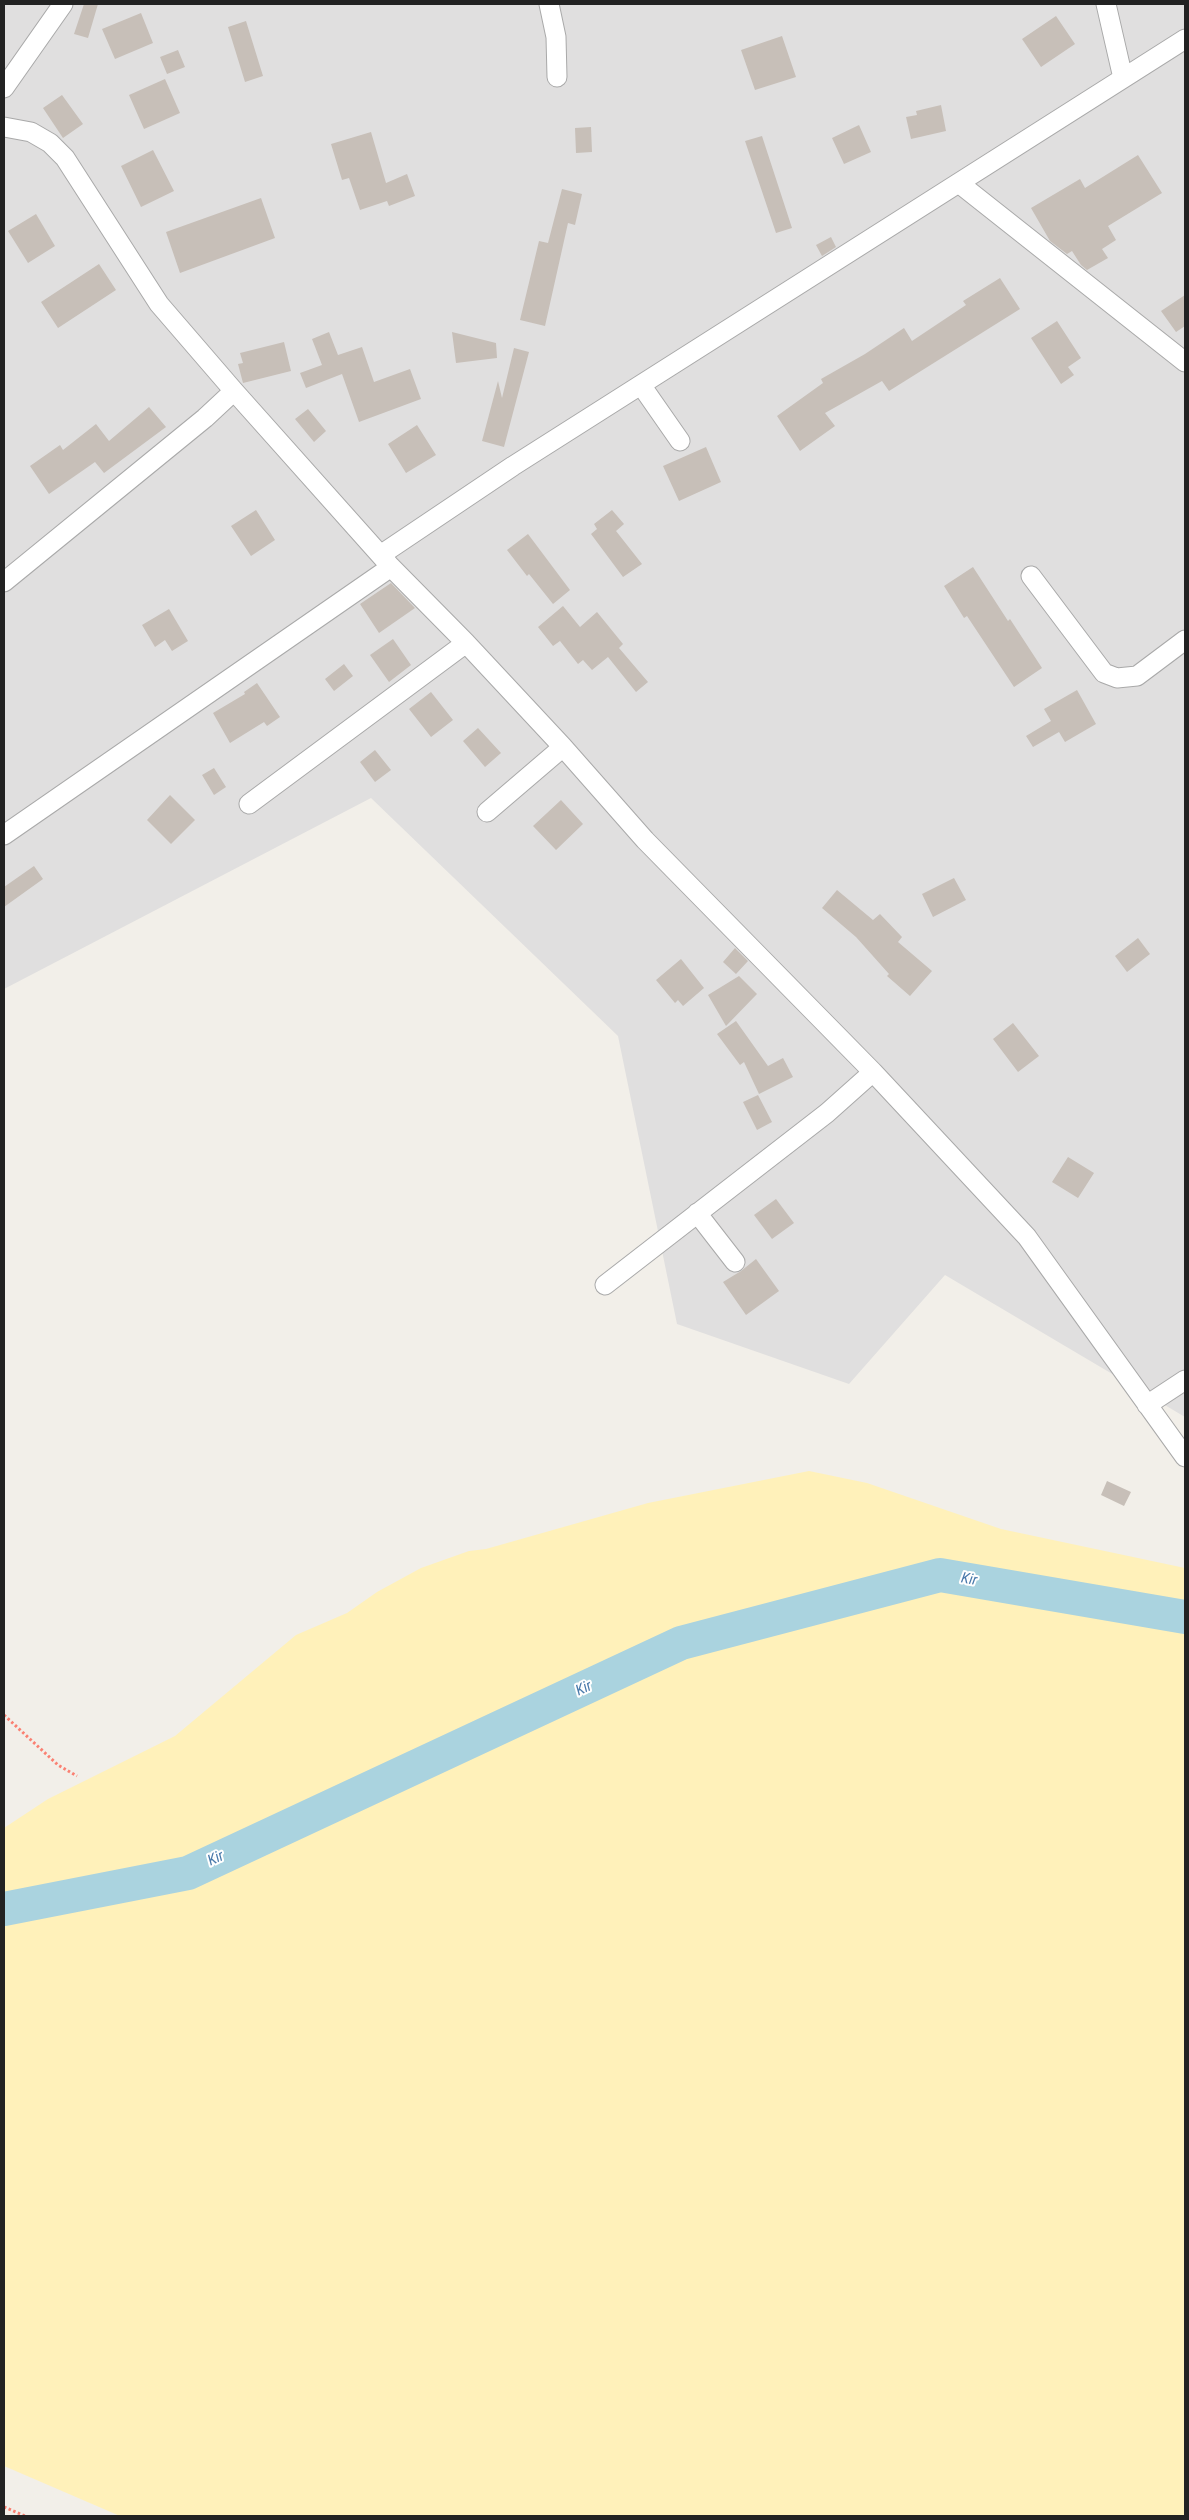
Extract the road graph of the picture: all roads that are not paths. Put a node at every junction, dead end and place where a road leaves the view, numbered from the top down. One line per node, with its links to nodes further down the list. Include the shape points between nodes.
1 (63, 4): 7 (street)
2 (549, 4): 5 (street, via 556,37)
3 (1106, 4): 6 (street)
4 (1185, 39): 6 (street)
5 (557, 77)
6 (1123, 78): 9 (street)
7 (4, 88)
8 (4, 126): 12 (street, via 31,132 50,143 65,158 159,304)
9 (960, 184): 10 (street); 11 (street)
10 (1185, 362)
11 (641, 385): 13 (street); 14 (street)
12 (234, 391): 14 (street); 16 (street)
13 (680, 441)
14 (386, 560): 18 (street); 22 (street)
15 (1032, 576): 17 (street, via 1104,672 1110,675 1137,676)
16 (4, 582)
17 (1185, 640)
18 (466, 643): 19 (street); 20 (street)
19 (563, 747): 21 (street); 23 (street, via 645,840)
20 (249, 804)
21 (487, 812)
22 (4, 835)
23 (873, 1072): 24 (street, via 827,1113); 28 (street, via 1027,1237)
24 (697, 1213): 25 (street); 26 (street)
25 (735, 1262)
26 (605, 1285)
27 (1185, 1380): 28 (street)
28 (1147, 1405): 29 (street)
29 (1185, 1456)

